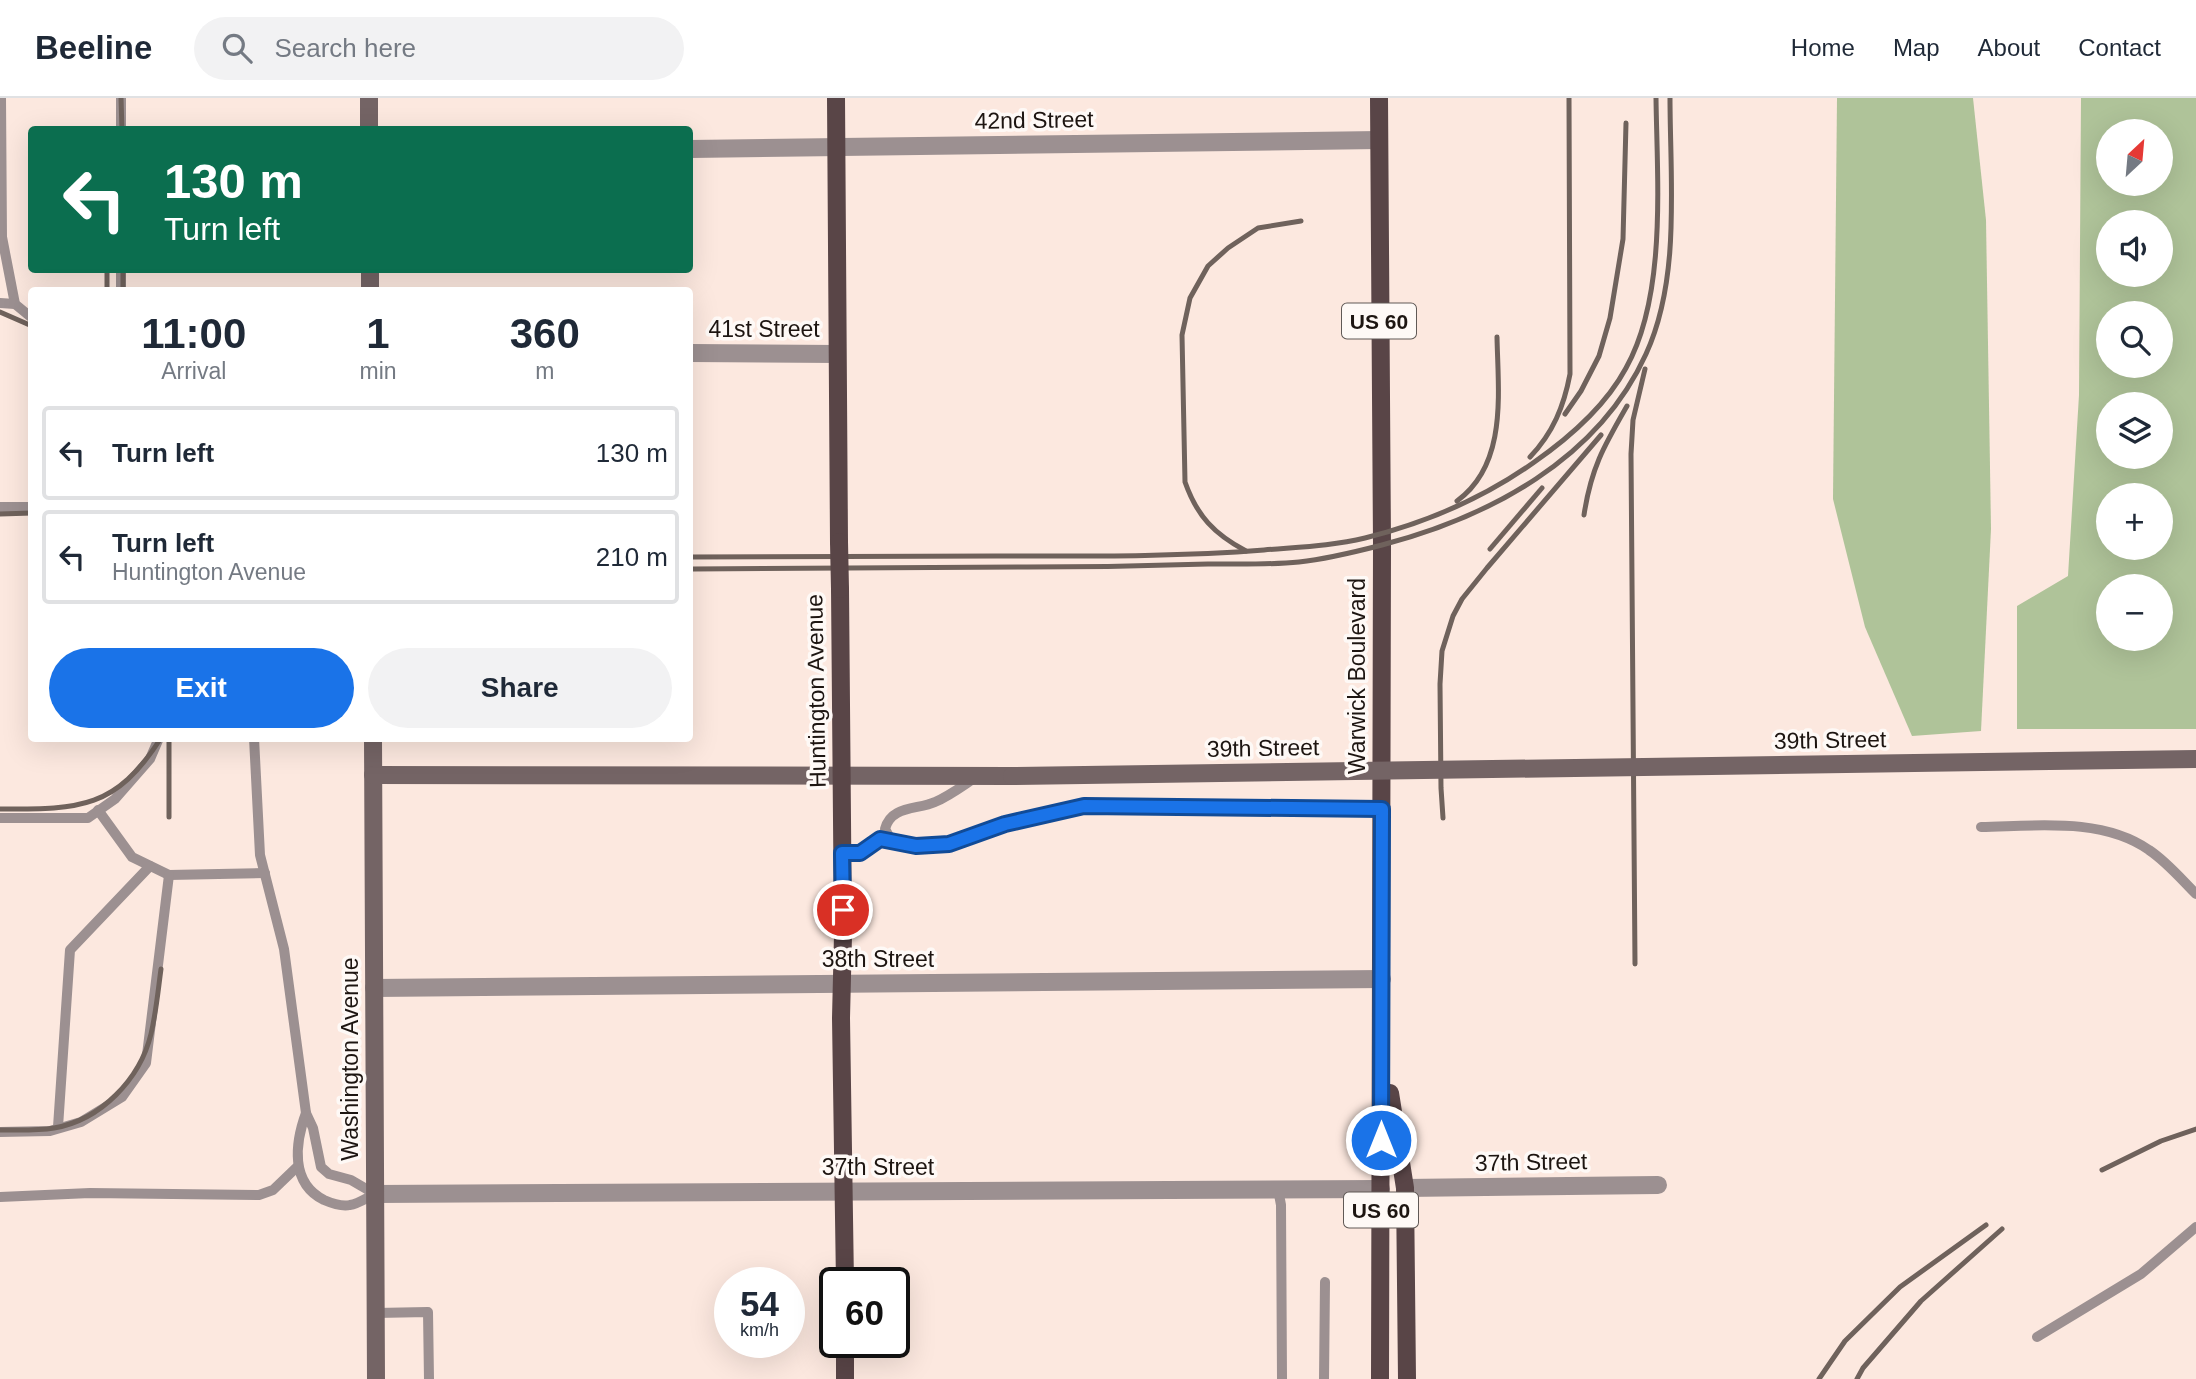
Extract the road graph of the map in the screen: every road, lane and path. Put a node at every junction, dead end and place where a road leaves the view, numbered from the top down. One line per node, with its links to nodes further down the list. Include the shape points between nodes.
1 (1, 98): 12 (lane, via 2,237)
2 (121, 98): 6 (lane)
3 (369, 98): 7 (main road)
4 (836, 98): 9 (main road, Huntington Avenue)
5 (1379, 98): 8 (main road, Warwick Boulevard / US 60)
6 (121, 126)
7 (369, 126)
8 (1379, 140): 9 (street, 42nd Street); 25 (main road, Warwick Boulevard / US 60)
9 (836, 147): 10 (street, 42nd Street); 15 (main road, Huntington Avenue)
10 (693, 149)
11 (0, 303): 12 (lane)
12 (15, 304): 13 (lane)
13 (28, 315)
14 (693, 353): 15 (street, 41st Street)
15 (837, 354): 24 (main road, Huntington Avenue, bridge)
16 (0, 507): 17 (lane)
17 (28, 507)
18 (157, 742): 26 (lane, via 150,760 115,799)
19 (254, 742): 32 (lane, via 260,855)
20 (373, 742): 22 (main road, Washington Avenue)
21 (2196, 759): 23 (main road, 39th Street, bridge)
22 (373, 775): 24 (main road, 39th Street); 37 (main road, Washington Avenue)
23 (977, 776): 24 (main road, 39th Street); 29 (lane, via 939,800 910,807 891,818 885,829)
24 (842, 777): 30 (main road, Huntington Avenue)
25 (1382, 809): 29 (lane, via 1084,806 1005,824 949,844 916,846); 35 (main road, Warwick Boulevard / US 60)
26 (98, 810): 27 (lane, via 88,818); 31 (lane, via 132,857)
27 (0, 818)
28 (1981, 827): 34 (lane, via 2078,827 2109,832 2148,849)
29 (891, 840): 30 (lane, via 880,839 860,853)
30 (842, 853): 36 (main road, Huntington Avenue)
31 (150, 866): 33 (lane); 40 (lane, via 70,950)
32 (265, 873): 33 (lane); 39 (lane, via 284,949)
33 (169, 875): 40 (lane, via 146,1063 122,1097 82,1122)
34 (2196, 894)
35 (1382, 979): 36 (street, 38th Street); 38 (main road, Warwick Boulevard / US 60)
36 (842, 984): 37 (street, 38th Street); 47 (main road, Huntington Avenue)
37 (374, 988): 48 (main road, Washington Avenue)
38 (1382, 1042): 44 (main road); 46 (main road, Warwick Boulevard / US 60)
39 (306, 1113): 42 (lane); 48 (lane, via 321,1167)
40 (58, 1127): 41 (lane)
41 (0, 1132)
42 (298, 1166): 48 (lane, via 303,1181 329,1202 351,1205); 49 (lane, via 273,1190 259,1195)
43 (1658, 1185): 44 (street, 37th Street)
44 (1405, 1188): 62 (main road)
45 (1278, 1189): 46 (street, 37th Street); 47 (street, 37th Street); 59 (lane)
46 (1381, 1189): 61 (main road, Warwick Boulevard / US 60)
47 (845, 1191): 48 (street, 37th Street); 51 (main road, Huntington Avenue)
48 (375, 1194): 53 (main road, Washington Avenue)
49 (0, 1197)
50 (2196, 1227): 54 (lane, via 2141,1274)
51 (845, 1267)
52 (1325, 1282): 60 (lane)
53 (376, 1313): 56 (main road, Washington Avenue); 57 (lane, via 428,1312)
54 (2037, 1337)
55 (845, 1358): 58 (main road)
56 (376, 1379)
57 (429, 1379)
58 (845, 1379)
59 (1282, 1379)
60 (1324, 1379)
61 (1380, 1379)
62 (1407, 1379)

